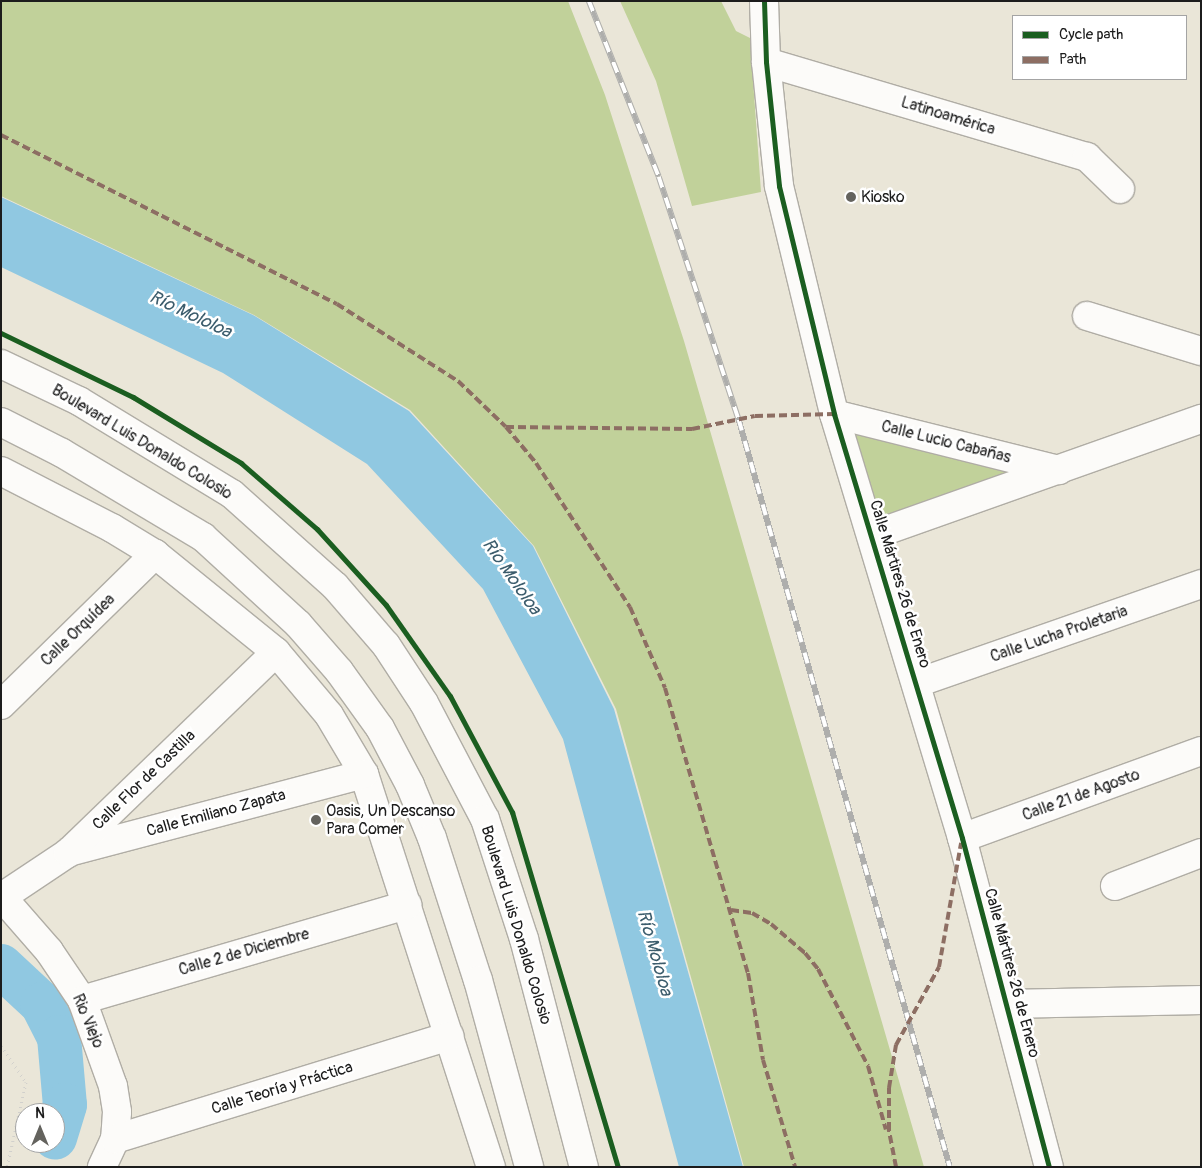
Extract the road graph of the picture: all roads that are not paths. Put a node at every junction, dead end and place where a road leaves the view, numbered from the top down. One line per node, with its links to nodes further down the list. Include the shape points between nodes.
1 (764, 1): 2 (street, Calle Mártires 26 de Enero)
2 (766, 62): 3 (street, Latinoamérica, via 1087,157); 7 (street, Calle Mártires 26 de Enero, via 779,186)
3 (1120, 189)
4 (1087, 316): 5 (street)
5 (1201, 351)
6 (1, 364): 34 (street, Boulevard Luis Donaldo Colosio, via 79,401 232,494 335,586 386,645 424,703 485,819 524,939)
7 (834, 414): 10 (street, Calle Lucio Cabañas); 12 (street, Calle Mártires 26 de Enero)
8 (1201, 419): 10 (street, Calle Lucio Cabañas)
9 (1, 422): 33 (street, via 62,453 203,537 298,624 339,671 380,728 410,785 432,838 478,980)
10 (1059, 470): 12 (street, Calle Lucio Cabañas)
11 (7, 482): 13 (street, via 112,528)
12 (873, 536): 16 (street, Calle Mártires 26 de Enero)
13 (155, 554): 15 (street); 17 (street, Calle Orquídea)
14 (1201, 584): 16 (street, Calle Lucha Proletaria)
15 (276, 652): 19 (street, via 329,715); 21 (street, Calle Flor de Castilla)
16 (917, 684): 20 (street, Calle Mártires 26 de Enero)
17 (1, 705)
18 (1201, 751): 20 (street, Calle 21 de Agosto)
19 (364, 774): 21 (street, Calle Emiliano Zapata); 25 (street)
20 (962, 838): 28 (street, Calle Mártires 26 de Enero)
21 (68, 853): 24 (street, Calle Flor de Castilla)
22 (1201, 853): 23 (street)
23 (1116, 886)
24 (2, 896): 26 (street, Rio Viejo, via 49,950)
25 (407, 905): 26 (street, Calle 2 de Diciembre); 29 (street)
26 (82, 1000): 30 (street, Rio Viejo, via 114,1086 117,1112)
27 (1201, 1000): 28 (street)
28 (1008, 1004): 35 (street, Calle Mártires 26 de Enero)
29 (449, 1036): 30 (street, Calle Teoría y Práctica); 31 (street)
30 (115, 1139): 32 (street, Rio Viejo)
31 (487, 1166)
32 (102, 1167)
33 (529, 1167)
34 (584, 1167)
35 (1049, 1167)

